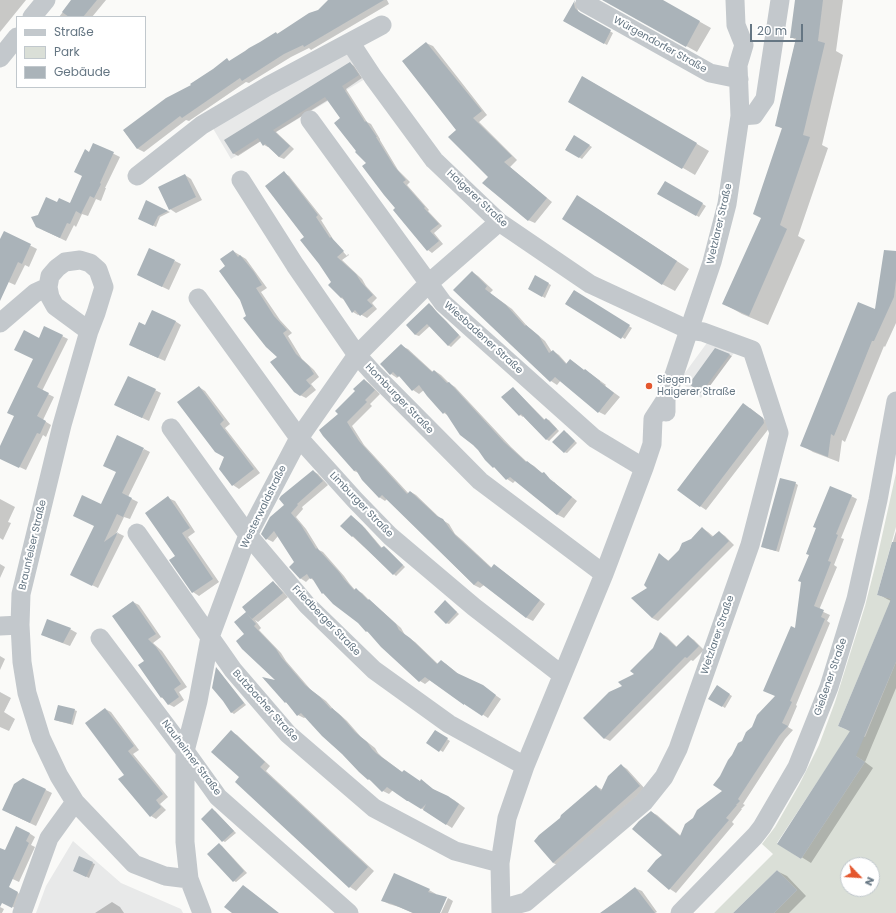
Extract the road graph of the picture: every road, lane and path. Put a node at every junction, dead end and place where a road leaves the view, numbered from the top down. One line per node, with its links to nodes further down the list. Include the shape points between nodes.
1 (46, 0): 5 (street)
2 (733, 0): 10 (street, Wetzlarer Straße, via 736,25 730,47)
3 (780, 0): 11 (street, via 765,99 754,115)
4 (585, 3): 10 (street, Würgendorfer Straße, via 710,73)
5 (33, 16)
6 (382, 25): 8 (street)
7 (16, 38): 9 (street)
8 (350, 42): 13 (street, via 202,125); 15 (street, Haigerer Straße, via 372,77 434,160)
9 (0, 58)
10 (738, 72): 11 (street, Wetzlarer Straße)
11 (740, 116): 20 (street, Wetzlarer Straße, via 727,204 712,262)
12 (310, 120): 16 (street, Wiesbadener Straße)
13 (137, 176)
14 (241, 180): 22 (street, Homburger Straße)
15 (500, 222): 16 (street, Westerwaldstraße); 20 (street, Haigerer Straße, via 590,284)
16 (429, 283): 22 (street, Westerwaldstraße); 26 (street, Wiesbadener Straße, via 443,303 594,438)
17 (48, 287): 19 (street, via 35,293); 21 (street, via 55,306); 21 (street, Braunfelser Straße, via 50,276 65,262 80,260 90,263 98,270 104,287)
18 (198, 298): 25 (street, Limburger Straße)
19 (0, 323)
20 (689, 330): 26 (street, Wetzlarer Straße, via 666,399 653,419 652,444); 40 (street, Wetzlarer Straße, via 703,332 752,350 779,433 750,545 678,749 664,777 644,802 526,902)
21 (89, 331): 30 (street, Braunfelser Straße, via 62,425 21,594)
22 (356, 354): 25 (street, Westerwaldstraße); 29 (street, Homburger Straße, via 480,481)
23 (896, 401): 44 (street, Gießener Straße, via 856,599 829,687 797,767 755,836)
24 (171, 428): 28 (street, Friedberger Straße)
25 (298, 438): 28 (street, Westerwaldstraße); 34 (street, Limburger Straße, via 390,536 474,607)
26 (644, 468): 29 (street, Wetzlarer Straße)
27 (137, 533): 32 (street, Butzbacher Straße)
28 (248, 535): 32 (street, Westerwaldstraße); 36 (street, Friedberger Straße, via 307,605 374,670 450,724)
29 (604, 574): 34 (street, Wetzlarer Straße)
30 (20, 625): 31 (street); 37 (street, Braunfelser Straße, via 27,693 42,738 59,776)
31 (0, 626)
32 (210, 637): 35 (street, Westerwaldstraße); 38 (street, Butzbacher Straße, via 233,670 288,734 374,808 456,851)
33 (100, 638): 35 (street, Nauheimer Straße)
34 (562, 675): 36 (street, Wetzlarer Straße)
35 (186, 751): 39 (street, Westerwaldstraße, via 185,842); 43 (street, Nauheimer Straße, via 218,797)
36 (525, 766): 38 (street, Wetzlarer Straße, via 507,818)
37 (75, 802): 39 (street, Braunfelser Straße, via 134,864 166,876); 41 (street, via 49,838)
38 (500, 863): 40 (street, Wetzlarer Straße)
39 (189, 879): 42 (street, Westerwaldstraße)
40 (501, 911)
41 (22, 913)
42 (202, 913)
43 (349, 913)
44 (680, 913)

